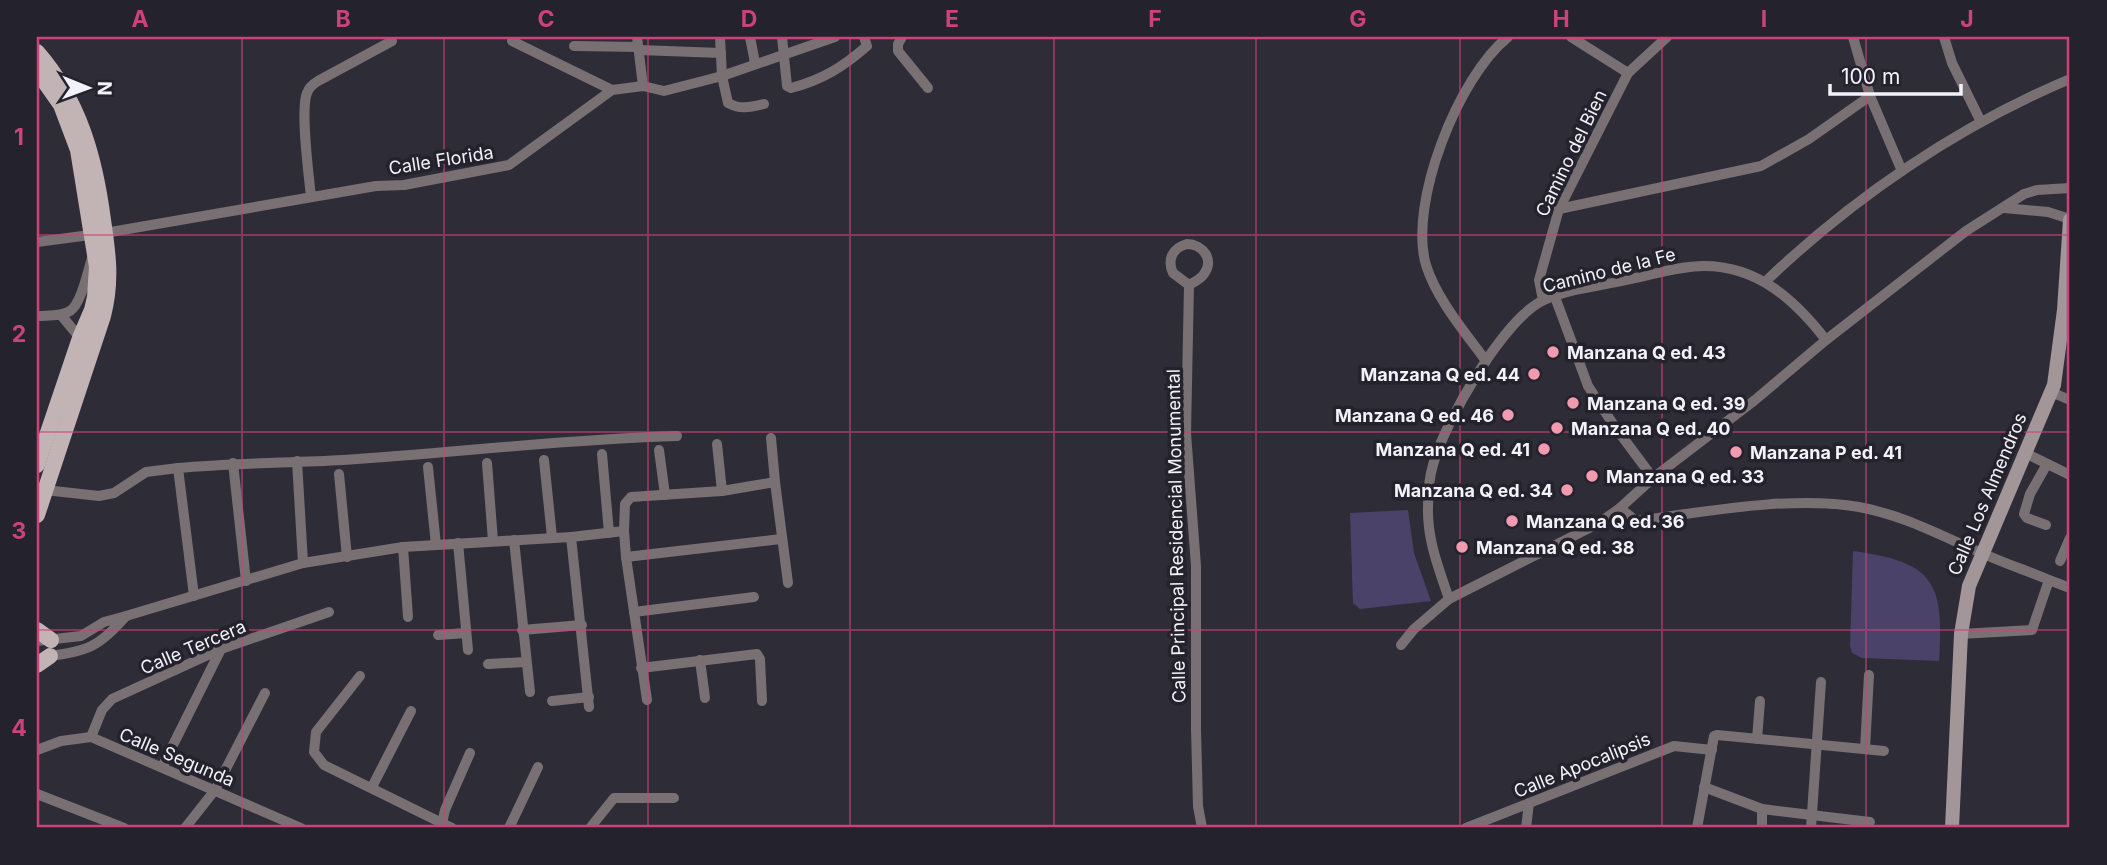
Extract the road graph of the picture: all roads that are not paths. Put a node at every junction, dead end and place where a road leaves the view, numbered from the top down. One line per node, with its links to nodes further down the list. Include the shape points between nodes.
1 (720, 37): 17 (street)
2 (750, 37): 19 (street)
3 (782, 37): 18 (street)
4 (835, 37): 18 (street, Calle Florida)
5 (864, 37): 18 (street, via 867,46 833,73 791,88)
6 (902, 37): 25 (street, via 898,51)
7 (1508, 37): 47 (street, via 1473,78 1453,113 1421,224 1427,268 1436,288)
8 (1571, 37): 21 (street)
9 (1667, 37): 21 (street, Camino del Bien)
10 (1853, 37): 27 (street)
11 (1944, 37): 29 (street)
12 (392, 41): 32 (street, via 308,90 305,124)
13 (512, 41): 26 (street)
14 (638, 45): 15 (street); 17 (street); 24 (street)
15 (574, 46)
16 (37, 52): 36 (main road, via 58,78 84,133 94,166)
17 (721, 54): 22 (street)
18 (784, 55): 19 (street, Calle Florida)
19 (755, 63): 22 (street, Calle Florida)
20 (37, 71): 36 (main road, via 71,128)
21 (1628, 72): 34 (street, Camino del Bien)
22 (722, 76): 24 (street, Calle Florida, via 664,91); 28 (street, via 728,103 748,108)
23 (2070, 79): 29 (street)
24 (643, 86): 26 (street, Calle Florida)
25 (928, 88)
26 (612, 90): 32 (street, Calle Florida, via 509,165)
27 (1870, 96): 30 (street); 34 (street, via 1761,166)
28 (764, 104)
29 (1981, 122): 30 (street)
30 (1902, 171): 38 (street)
31 (2070, 188): 33 (street, via 2024,194)
32 (311, 197): 36 (street, Calle Florida)
33 (2004, 208): 35 (street, via 2048,212); 45 (street, via 1966,231)
34 (1559, 209): 41 (street, Camino del Bien, via 1539,280)
35 (2070, 220): 46 (street, Calle Los Almendros)
36 (98, 238): 37 (street, Calle Florida); 42 (street, via 77,303); 44 (main road, via 95,297); 50 (main road, via 110,272 107,302)
37 (37, 242)
38 (1766, 281): 40 (street, Camino de la Fe, via 1704,266); 45 (street, Camino de la Fe, via 1787,296)
39 (1189, 285): 39 (street, via 1205,273 1208,261 1203,250 1192,244 1175,249 1170,261 1177,278); 154 (street, Calle Principal Residencial Monumental, via 1186,433 1196,566 1196,729)
40 (1555, 297): 41 (street, Camino de la Fe); 67 (street, via 1588,386)
41 (1543, 300): 47 (street, Camino de la Fe, via 1524,314)
42 (61, 315): 43 (street); 44 (street)
43 (37, 316)
44 (80, 338): 50 (main road)
45 (1826, 340): 67 (street)
46 (2065, 345): 48 (street, Calle Los Almendros)
47 (1486, 361): 97 (street, Camino de la Fe, via 1441,444 1431,478 1429,533)
48 (2051, 392): 49 (street); 56 (street, Calle Los Almendros)
49 (2070, 400)
50 (59, 423): 62 (main road); 69 (main road)
51 (677, 436): 58 (street)
52 (771, 438): 68 (street)
53 (717, 444): 70 (street)
54 (659, 450): 71 (street)
55 (602, 453): 76 (street)
56 (2025, 453): 61 (street); 86 (street, Calle Los Almendros)
57 (544, 460): 77 (street)
58 (297, 461): 59 (street); 90 (street)
59 (233, 463): 64 (street); 91 (street)
60 (486, 463): 82 (street)
61 (2047, 464): 66 (street); 74 (street, via 2029,494 2024,514)
62 (37, 465)
63 (428, 467): 84 (street)
64 (178, 468): 69 (street, via 146,472 114,493 99,496); 95 (street)
65 (339, 474): 87 (street)
66 (2070, 475)
67 (1653, 478): 72 (street)
68 (775, 482): 70 (street); 80 (street)
69 (45, 490): 73 (main road)
70 (722, 491): 71 (street)
71 (665, 495): 75 (street, via 627,499)
72 (1620, 508): 86 (street, via 1636,521 1780,504 1838,504 1916,522); 97 (street)
73 (37, 515)
74 (2046, 525)
75 (624, 531): 76 (street); 88 (street)
76 (609, 533): 78 (street)
77 (552, 537): 78 (street); 81 (street)
78 (571, 537): 102 (street)
79 (2070, 538): 89 (street)
80 (782, 539): 88 (street); 93 (street)
81 (514, 540): 82 (street); 104 (street)
82 (493, 541): 83 (street)
83 (458, 543): 84 (street); 105 (street)
84 (436, 545): 85 (street)
85 (403, 547): 87 (street); 101 (street)
86 (1982, 554): 92 (street); 106 (street, Calle Los Almendros, via 1969,586)
87 (347, 557): 90 (street)
88 (626, 557): 99 (street)
89 (2060, 561)
90 (303, 564): 91 (street)
91 (246, 580): 95 (street)
92 (2049, 580): 94 (street); 106 (street, via 2032,630)
93 (788, 583)
94 (2070, 587)
95 (194, 596): 100 (street)
96 (754, 597): 99 (street)
97 (1449, 599): 109 (street)
98 (329, 612): 110 (street, Calle Tercera)
99 (634, 612): 117 (street)
100 (126, 616): 108 (street); 111 (street)
101 (408, 617)
102 (582, 625): 104 (street); 125 (street, via 589,702)
103 (37, 630): 113 (main road)
104 (522, 630): 115 (street)
105 (466, 634): 107 (street); 112 (street)
106 (1961, 634): 160 (street, Calle Los Almendros)
107 (438, 635)
108 (81, 636): 111 (street); 113 (street)
109 (1401, 645)
110 (221, 649): 129 (street, Calle Tercera, via 112,698); 137 (street)
111 (86, 650): 113 (street)
112 (468, 650)
113 (42, 652)
114 (700, 660): 117 (street); 123 (street); 126 (street, via 757,654)
115 (526, 662): 116 (street); 121 (street)
116 (488, 664)
117 (641, 668): 124 (street)
118 (1869, 675): 132 (street)
119 (360, 676): 139 (street, via 316,733 314,752 324,765)
120 (1821, 682): 131 (street)
121 (530, 692)
122 (265, 693): 141 (street)
123 (705, 698)
124 (648, 700)
125 (552, 701)
126 (762, 701)
127 (1760, 701): 130 (street)
128 (411, 711): 139 (street)
129 (91, 737): 133 (street, Calle Segunda); 137 (street, Calle Segunda)
130 (1757, 739): 131 (street); 134 (street, via 1714,736)
131 (1817, 745): 132 (street); 146 (street)
132 (1865, 749): 135 (street)
133 (37, 750)
134 (1712, 750): 140 (street); 144 (street, Calle Apocalipsis, via 1674,746)
135 (1885, 751)
136 (470, 753): 148 (street, via 445,810)
137 (162, 767): 141 (street, Calle Segunda)
138 (538, 767): 152 (street)
139 (372, 787): 148 (street)
140 (1704, 787): 145 (street); 157 (street)
141 (215, 790): 150 (street); 151 (street, Calle Segunda)
142 (37, 794): 149 (street)
143 (674, 798): 153 (street, via 614,798)
144 (1529, 803): 155 (street, Calle Apocalipsis); 156 (street)
145 (1762, 809): 146 (street); 158 (street)
146 (1811, 816): 147 (street); 159 (street)
147 (1870, 822)
148 (446, 827)
149 (124, 828)
150 (186, 828)
151 (301, 828)
152 (509, 828)
153 (590, 828)
154 (1202, 828)
155 (1466, 828)
156 (1527, 828)
157 (1697, 828)
158 (1762, 828)
159 (1811, 828)
160 (1952, 828)

